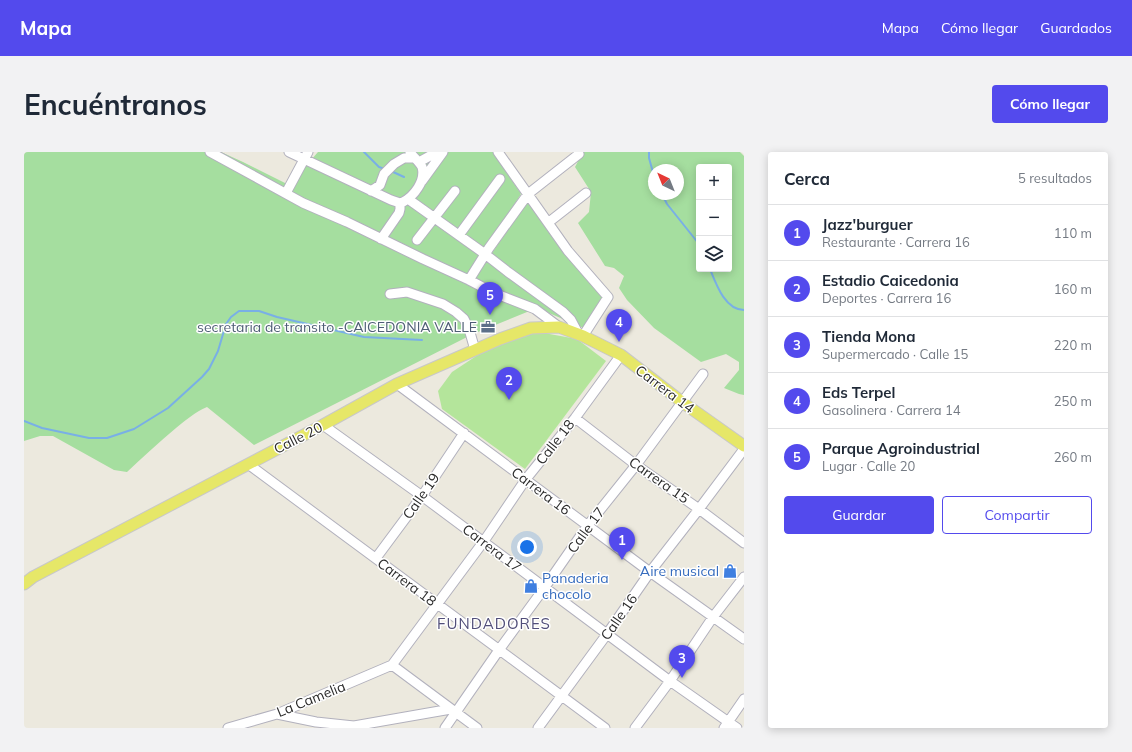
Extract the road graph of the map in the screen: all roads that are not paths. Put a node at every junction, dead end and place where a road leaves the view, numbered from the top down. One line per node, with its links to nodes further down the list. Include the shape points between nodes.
1 (289, 152): 7 (street)
2 (437, 152): 8 (street)
3 (443, 152): 10 (street)
4 (498, 152): 16 (street)
5 (215, 153): 14 (street)
6 (578, 153): 16 (street)
7 (306, 156): 12 (street); 14 (street)
8 (411, 156): 10 (street, via 422,168); 11 (street, via 388,168)
9 (500, 180): 21 (street)
10 (422, 182): 18 (street)
11 (380, 185): 12 (street); 17 (street)
12 (371, 191): 17 (street)
13 (455, 191): 19 (street)
14 (286, 193): 22 (street)
15 (586, 193): 20 (street)
16 (528, 194): 20 (street); 24 (street)
17 (383, 197): 18 (street)
18 (404, 201): 19 (street); 22 (street)
19 (435, 218): 21 (street); 23 (street)
20 (549, 222): 28 (street, via 568,251 608,297)
21 (459, 234): 24 (street)
22 (381, 239): 25 (street)
23 (418, 240)
24 (485, 254): 25 (street); 28 (street, via 563,312)
25 (469, 280): 27 (street, via 535,309)
26 (390, 294): 29 (street, via 407,292 443,304 456,312 464,319 469,329)
27 (559, 328): 28 (main road, Calle 20); 29 (main road, Calle 20, via 531,328)
28 (581, 335): 30 (main road, Carrera 14)
29 (475, 350): 32 (main road, Calle 20)
30 (621, 355): 33 (main road, Carrera 14); 34 (street, Calle 18)
31 (703, 374): 33 (street, Calle 17)
32 (397, 384): 35 (main road, Calle 20); 36 (street, Carrera 16)
33 (682, 402): 37 (main road, Carrera 14); 39 (street, Calle 17)
34 (575, 418): 39 (street, Carrera 15); 40 (street, Calle 18)
35 (323, 425): 38 (main road, Calle 20); 41 (street, Carrera 17)
36 (464, 433): 40 (street, Carrera 16); 41 (street, Calle 19)
37 (744, 447): 42 (street, Calle 16)
38 (248, 464): 46 (street, Carrera 18); 49 (main road, Calle 20)
39 (636, 465): 42 (street, Carrera 15); 43 (street, Calle 17)
40 (526, 479): 43 (street, Carrera 16); 44 (street, Calle 18)
41 (422, 496): 44 (street, Carrera 17); 46 (street, Calle 19)
42 (699, 509): 45 (street, Carrera 15); 47 (street, Calle 16)
43 (588, 525): 47 (street, Carrera 16); 50 (street, Calle 17)
44 (484, 541): 50 (street, Carrera 17); 51 (street, Calle 18)
45 (744, 543)
46 (376, 558): 51 (street, Carrera 18)
47 (650, 572): 52 (street, Carrera 16); 53 (street, Calle 16)
48 (744, 577): 52 (street)
49 (24, 584)
50 (545, 588): 53 (street, Carrera 17); 55 (street, Calle 17)
51 (437, 604): 55 (street, Carrera 18); 56 (street, Calle 18)
52 (713, 617): 54 (street, Carrera 16); 57 (street)
53 (608, 634): 57 (street, Carrera 17); 58 (street, Calle 16)
54 (744, 639)
55 (499, 650): 58 (street, Carrera 18); 60 (street, Calle 17)
56 (392, 665): 60 (street); 61 (street, La Camelia)
57 (670, 681): 62 (street, Carrera 17); 68 (street)
58 (562, 696): 66 (street, Calle 16); 67 (street, Carrera 18)
59 (744, 699): 62 (street)
60 (453, 711): 61 (street, via 354,726); 64 (street, Calle 17); 65 (street)
61 (277, 714): 63 (street, La Camelia)
62 (726, 725): 69 (street, Carrera 17)
63 (228, 728)
64 (444, 728)
65 (477, 728)
66 (538, 728)
67 (605, 728)
68 (635, 728)
69 (737, 728)

